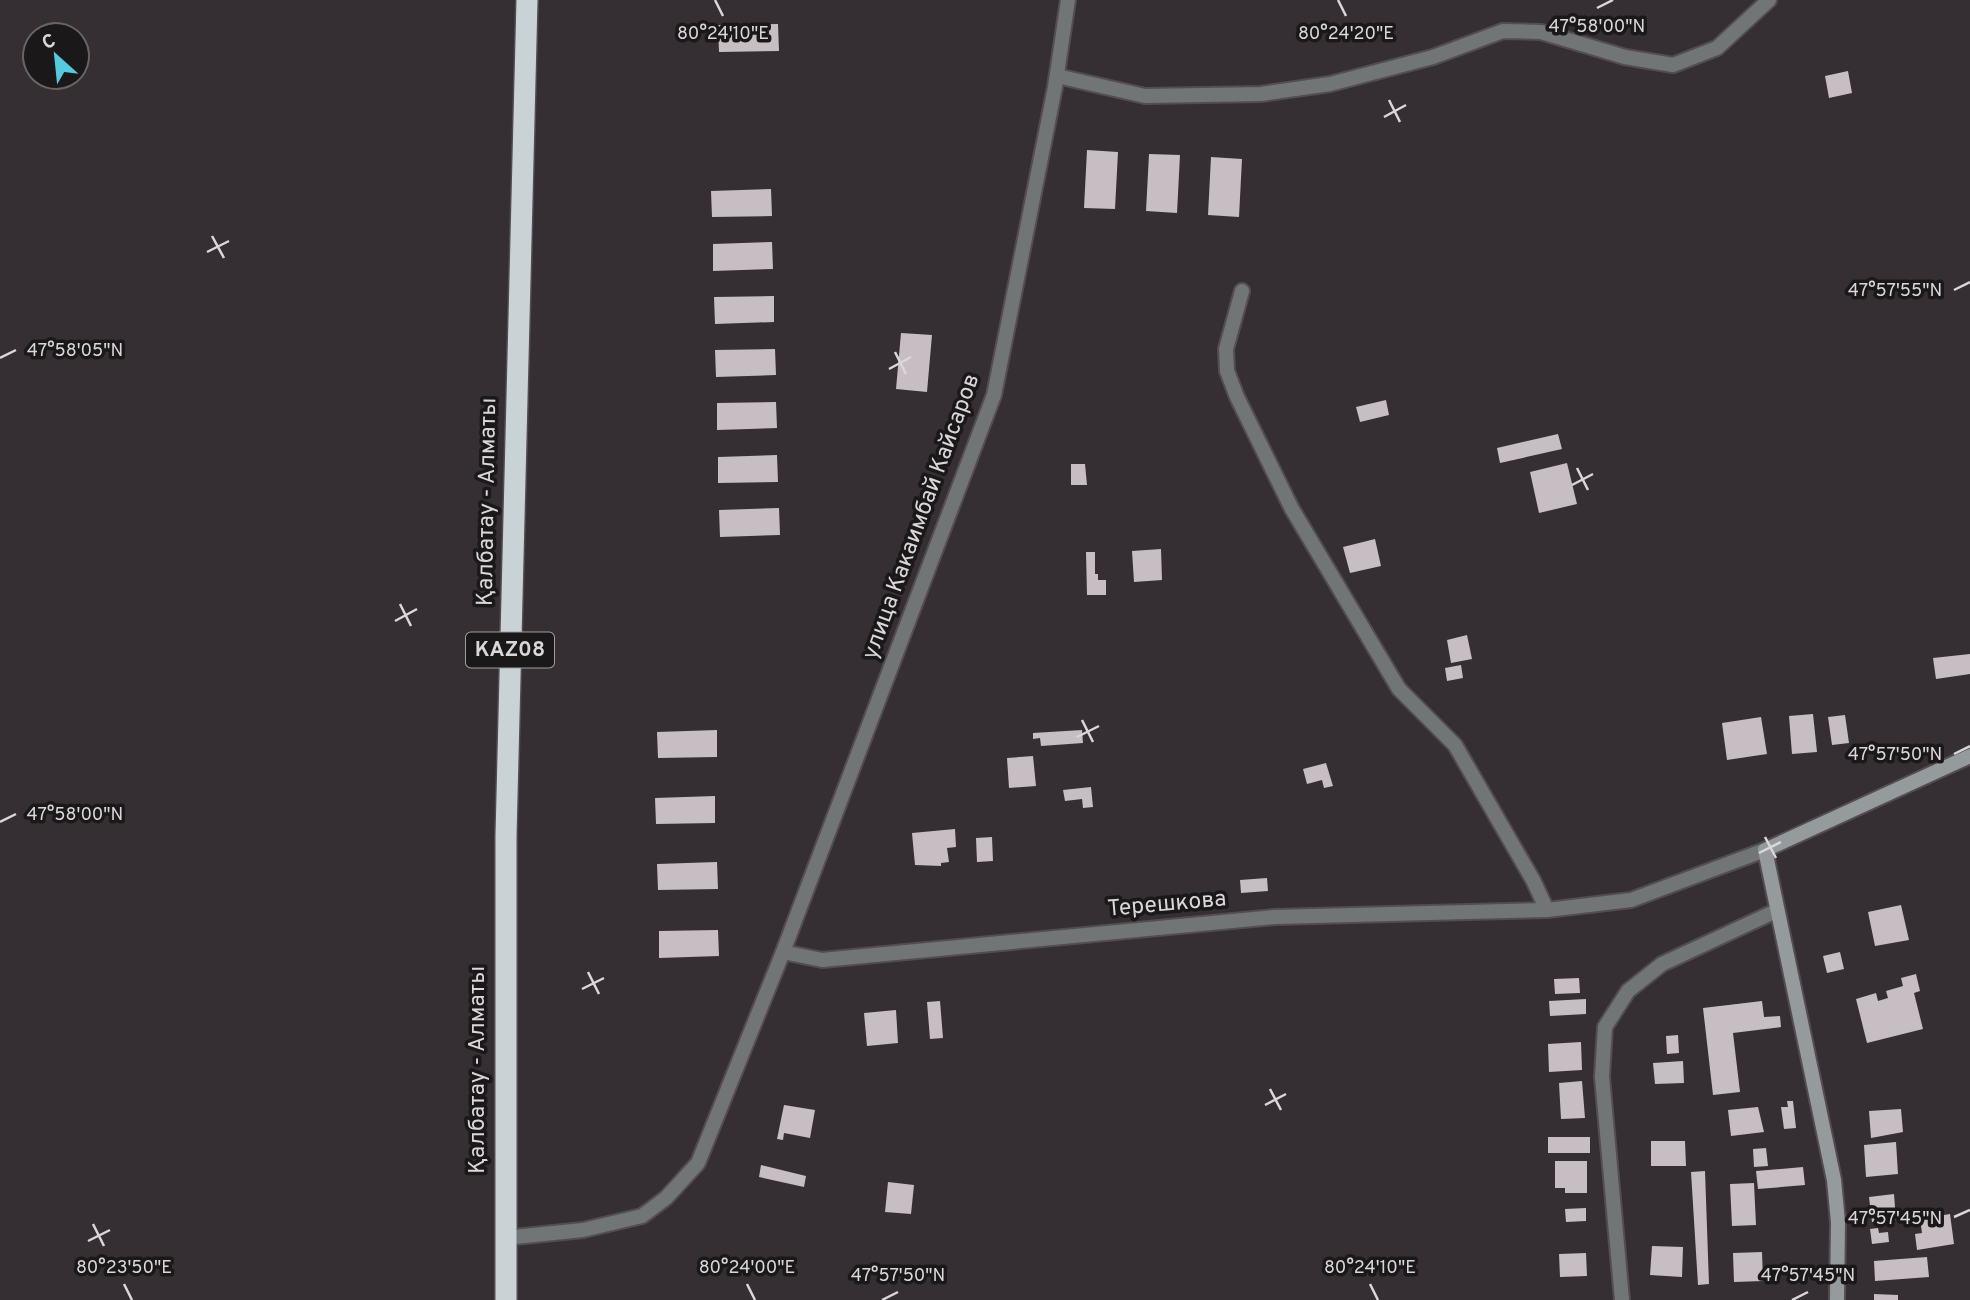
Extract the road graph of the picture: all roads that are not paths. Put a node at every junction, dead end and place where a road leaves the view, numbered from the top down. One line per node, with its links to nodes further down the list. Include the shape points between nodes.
1 (527, 0): 11 (highway, Қалбатау - Алматы / KAZ08, via 506,836)
2 (1068, 0): 4 (street, улица Какаимбай Кайсаров)
3 (1769, 0): 4 (street, via 1717,48 1672,65 1625,57 1541,32 1503,31 1433,57 1330,84 1261,94 1145,96)
4 (1057, 76): 10 (street, улица Какаимбай Кайсаров, via 994,396)
5 (1242, 290): 8 (street, via 1226,349 1227,371 1292,509 1399,689 1455,745)
6 (1970, 756): 7 (street, Терешкова)
7 (1765, 850): 8 (street, Терешкова, via 1631,900); 9 (street)
8 (1547, 910): 10 (street, Терешкова, via 1274,917 822,960)
9 (1776, 911): 13 (street, via 1662,964 1628,991 1605,1027 1602,1077); 14 (street, via 1834,1180)
10 (783, 952): 11 (street, via 698,1163 666,1198 642,1216 615,1224)
11 (504, 1238): 12 (highway, Қалбатау - Алматы / KAZ08)
12 (506, 1300)
13 (1622, 1300)
14 (1838, 1300)

